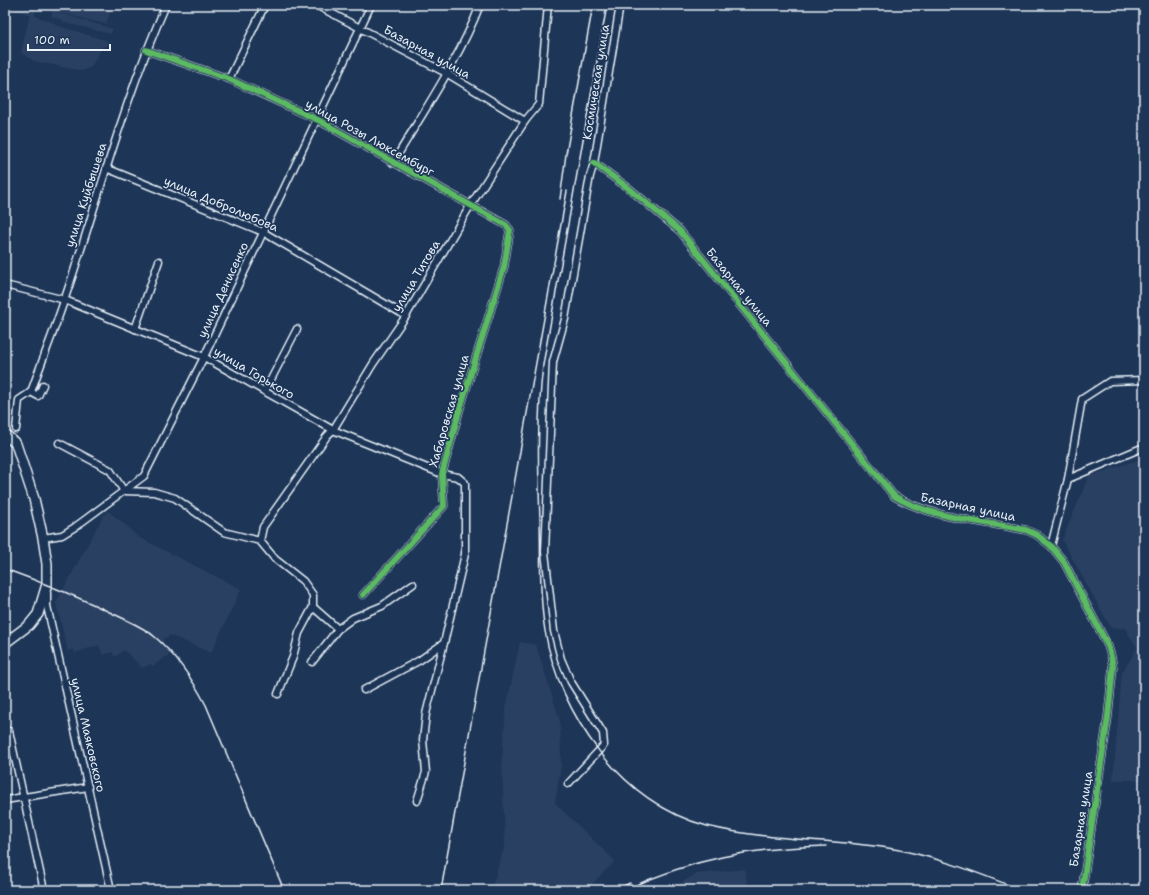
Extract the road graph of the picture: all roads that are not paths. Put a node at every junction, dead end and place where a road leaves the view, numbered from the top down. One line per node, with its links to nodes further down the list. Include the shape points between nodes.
1 (166, 5): 10 (street, улица Куйбышева)
2 (265, 5): 12 (street)
3 (316, 5): 9 (street, Базарная улица)
4 (371, 5): 9 (street, улица Денисенко)
5 (480, 5): 11 (street)
6 (540, 5): 8 (street)
7 (620, 5): 16 (street, Космическая улица)
8 (548, 6): 14 (street, улица Титова, via 539,104)
9 (360, 28): 11 (street, Базарная улица); 13 (street, улица Денисенко)
10 (146, 50): 12 (street, улица Розы Люксембург); 17 (street, улица Куйбышева)
11 (446, 74): 14 (street, Базарная улица); 15 (street)
12 (229, 79): 13 (street, улица Розы Люксембург)
13 (318, 120): 15 (street, улица Розы Люксембург); 20 (street, улица Денисенко)
14 (525, 121): 18 (street, улица Титова)
15 (393, 163): 18 (street, улица Розы Люксембург)
16 (594, 163): 42 (street, Базарная улица, via 680,231 894,496 910,506 933,513 1026,530); 54 (street, Космическая улица, via 565,319 553,362 545,552 554,631 561,659 571,682 603,733 604,745)
17 (106, 168): 20 (street, улица Добролюбова); 23 (street, улица Куйбышева)
18 (470, 206): 19 (street, улица Розы Люксембург, via 506,225); 24 (street, улица Титова)
19 (510, 230): 37 (street, Хабаровская улица, via 504,267)
20 (263, 232): 24 (street, улица Добролюбова); 27 (street, улица Денисенко)
21 (159, 261): 25 (street)
22 (5, 285): 23 (street, улица Горького)
23 (65, 300): 25 (street, улица Горького); 30 (street, улица Куйбышева)
24 (406, 316): 33 (street, улица Титова)
25 (135, 329): 27 (street, улица Горького)
26 (297, 329): 31 (street)
27 (204, 357): 31 (street, улица Горького); 39 (street, улица Денисенко, via 144,476)
28 (1144, 380): 38 (street, via 1110,381 1082,399)
29 (44, 385): 30 (street, улица Куйбышева, via 38,396)
30 (31, 392): 32 (street, улица Куйбышева, via 19,400)
31 (265, 392): 33 (street, улица Горького)
32 (16, 429)
33 (333, 430): 37 (street, улица Горького); 41 (street, улица Титова, via 263,527)
34 (5, 434): 40 (street, via 16,444)
35 (59, 443): 39 (street, via 110,470)
36 (1144, 447): 38 (street)
37 (442, 474): 45 (street, Хабаровская улица, via 444,506); 49 (street, улица Горького, via 458,477 465,484 465,554)
38 (1068, 479): 42 (street)
39 (124, 491): 40 (street, улица Денисенко, via 75,527 62,534); 41 (street, via 154,492 175,498 224,532)
40 (44, 538): 43 (street, via 48,564)
41 (260, 541): 46 (street, via 275,559 303,581 313,595)
42 (1051, 546): 61 (street, Базарная улица, via 1064,562 1108,646 1112,667 1108,717)
43 (47, 584): 48 (street, via 38,614 29,625); 55 (street, улица Маяковского, via 47,606)
44 (413, 584): 47 (street, via 382,606 353,618)
45 (363, 595)
46 (313, 607): 47 (street); 52 (street, via 299,633 293,657)
47 (338, 629): 50 (street)
48 (5, 643)
49 (444, 643): 51 (street, via 420,660); 58 (street, улица Горького, via 426,714 423,740 426,772)
50 (312, 662)
51 (364, 690)
52 (278, 694)
53 (9, 731): 56 (street)
54 (568, 784)
55 (88, 787): 56 (street); 60 (street, улица Маяковского)
56 (24, 797): 57 (street); 59 (street)
57 (5, 800)
58 (417, 801)
59 (44, 890)
60 (111, 890)
61 (1082, 890)

